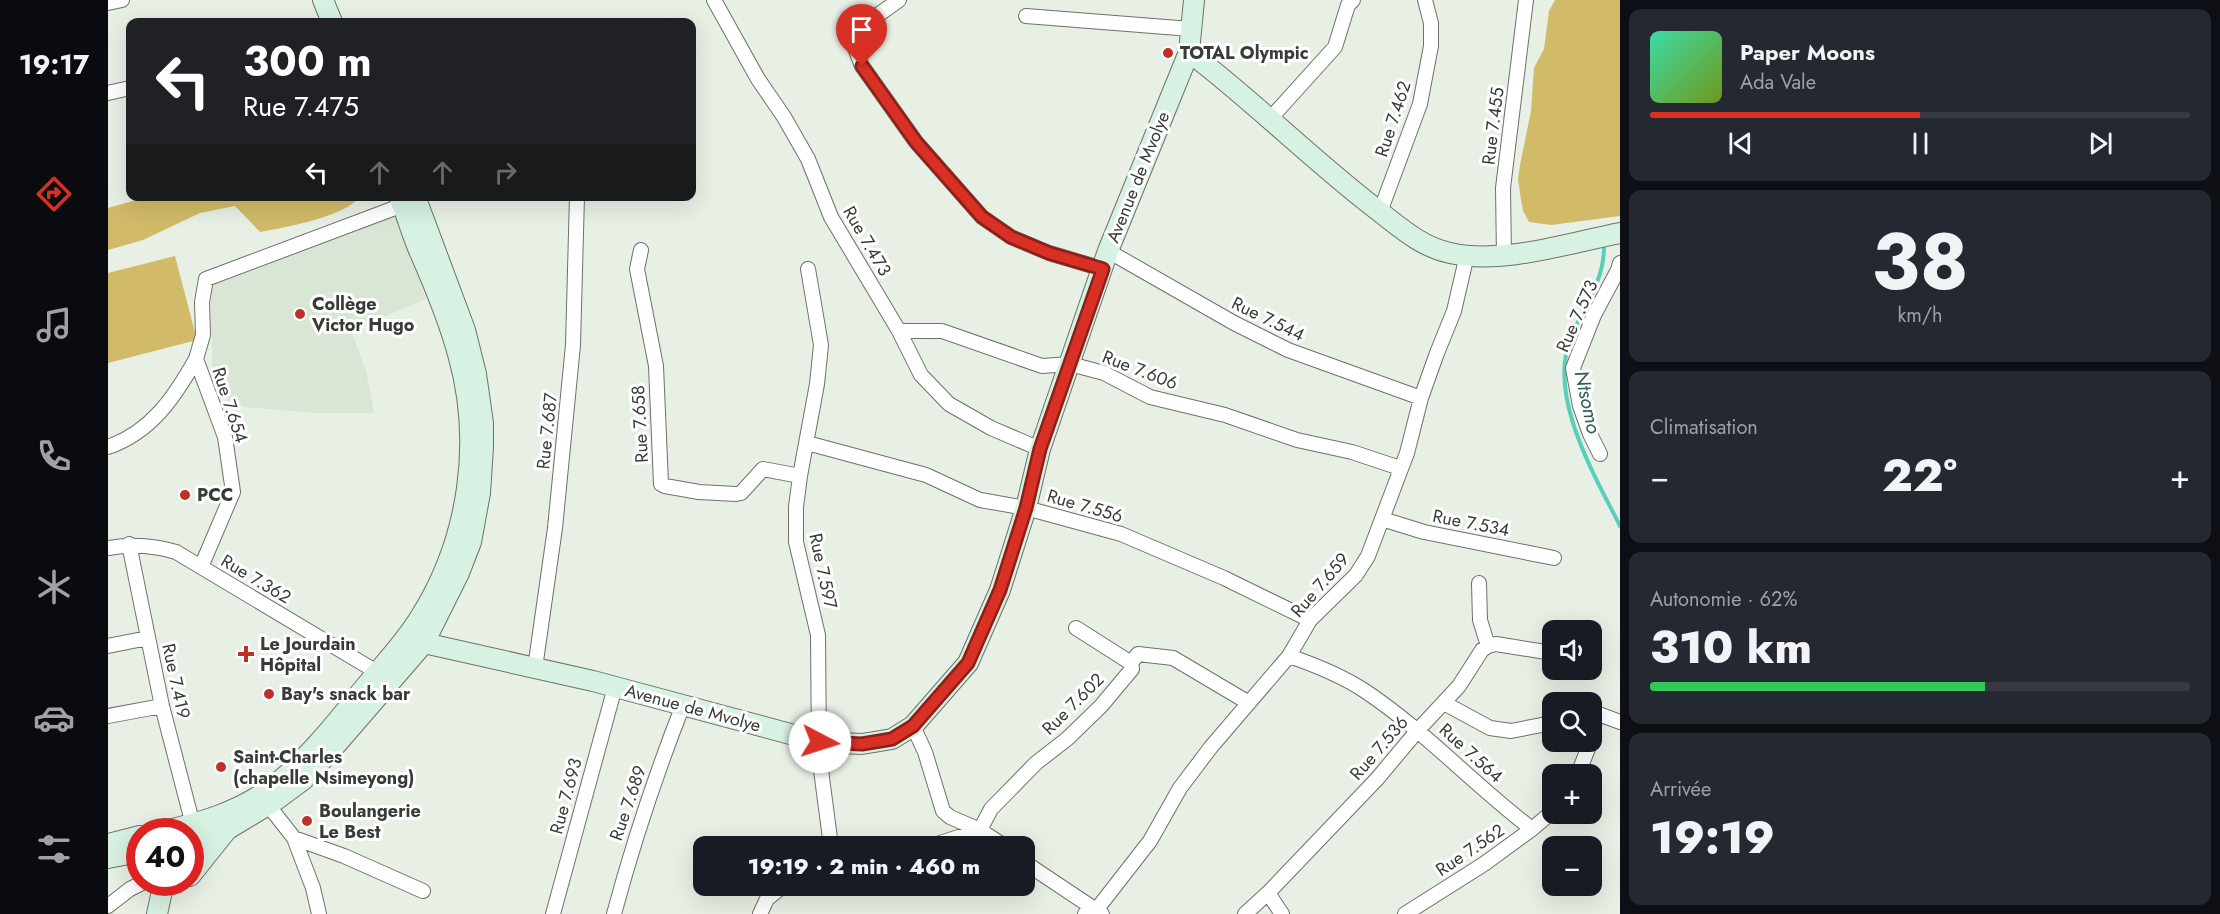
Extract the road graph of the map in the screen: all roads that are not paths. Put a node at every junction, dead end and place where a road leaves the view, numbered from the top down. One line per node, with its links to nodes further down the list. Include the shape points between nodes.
1 (122, 0): 10 (street)
2 (323, 0): 12 (street)
3 (337, 0): 13 (street)
4 (714, 0): 30 (street, Rue 7.473, via 808,159 831,217)
5 (898, 0): 27 (street, Rue 7.544, via 850,35 862,66 916,142 982,217 1011,237 1049,253)
6 (1194, 0): 14 (street, Avenue de Mvolye)
7 (1353, 0): 18 (street, via 1335,47)
8 (1425, 0): 22 (street, Rue 7.462, via 1431,22 1431,46 1420,104)
9 (1526, 0): 26 (street, Rue 7.455, via 1503,188)
10 (108, 3)
11 (1026, 16): 14 (street)
12 (330, 18)
13 (344, 18)
14 (1191, 29): 15 (street, Avenue de Mvolye)
15 (1189, 52): 18 (street); 27 (street, Avenue de Mvolye)
16 (126, 89): 17 (street)
17 (108, 93)
18 (1269, 120): 22 (street)
19 (400, 201): 31 (street, Rue 7.654, via 206,279 203,335)
20 (406, 201): 50 (street, via 459,356 470,446 467,489 456,540)
21 (577, 201): 56 (street, Rue 7.687, via 573,345 555,528)
22 (1380, 213): 25 (street, via 1432,248)
23 (1620, 233): 26 (street)
24 (641, 250): 39 (street, Rue 7.658, via 637,268 656,366 661,484 736,494 763,469)
25 (1467, 255): 26 (street); 33 (street, Rue 7.659, via 1454,311)
26 (1504, 256)
27 (1106, 260): 32 (street, Avenue de Mvolye); 33 (street, Rue 7.544, via 1288,350)
28 (1620, 263): 37 (street, Rue 7.573, via 1573,368 1580,406)
29 (808, 269): 34 (street, Rue 7.597, via 821,345)
30 (899, 331): 32 (street, Rue 7.606, via 942,331 1042,366); 36 (street, Rue 7.473, via 921,375 949,404)
31 (196, 359): 35 (street, via 177,392 149,424 127,440); 45 (street, Rue 7.654, via 225,437 233,492)
32 (1070, 364): 36 (street, Avenue de Mvolye); 38 (street, Rue 7.606, via 1104,373 1150,397)
33 (1421, 398): 38 (street, Rue 7.659)
34 (807, 444): 39 (street, Rue 7.597); 40 (street, Rue 7.556, via 926,475 980,500)
35 (108, 447)
36 (1040, 449): 40 (street, Avenue de Mvolye)
37 (1600, 454)
38 (1400, 468): 41 (street, Rue 7.659)
39 (800, 476): 69 (street, Rue 7.597, via 796,542 818,635)
40 (1026, 508): 47 (street, Rue 7.556, via 1121,534); 67 (street, Avenue de Mvolye, via 1000,590 968,663)
41 (1382, 519): 44 (street, Rue 7.534, via 1424,532); 47 (street, Rue 7.659, via 1356,575)
42 (129, 544): 43 (street, Rue 7.362); 45 (street, Rue 7.362, via 164,548); 49 (street, Rue 7.419)
43 (108, 548)
44 (1554, 558)
45 (201, 567): 57 (street, Rue 7.362)
46 (1479, 583): 52 (street, via 1480,620)
47 (1310, 620): 54 (street, Rue 7.659)
48 (1076, 628): 55 (street)
49 (148, 638): 51 (street); 62 (street, Rue 7.419)
50 (416, 640): 56 (street, Avenue de Mvolye); 57 (street); 70 (street, via 311,772)
51 (108, 646)
52 (1488, 646): 53 (street); 60 (street, Rue 7.536)
53 (1542, 651)
54 (1289, 656): 59 (street, Rue 7.659); 68 (street, Rue 7.564, via 1363,689)
55 (1131, 663): 59 (street, via 1138,654 1173,658); 77 (street, Rue 7.602, via 1132,669 1101,706 991,808)
56 (535, 668): 58 (street, Avenue de Mvolye)
57 (377, 672): 73 (street, via 339,720 281,779 242,806)
58 (615, 687): 61 (street, Avenue de Mvolye); 95 (street, Rue 7.693)
59 (1249, 703): 91 (street, Rue 7.659, via 1180,788 1150,841)
60 (1444, 703): 66 (street, via 1490,728 1511,731); 68 (street, Rue 7.536)
61 (684, 705): 69 (street, Avenue de Mvolye); 96 (street, Rue 7.689, via 632,845)
62 (162, 706): 63 (street); 71 (street, Rue 7.419)
63 (108, 716)
64 (1602, 716): 65 (street)
65 (1620, 722)
66 (1542, 725)
67 (913, 726): 69 (street, Avenue de Mvolye, via 892,739 862,744); 77 (street, via 943,811)
68 (1418, 730): 75 (street, Rue 7.564); 86 (street, Rue 7.536, via 1377,779)
69 (820, 742): 78 (street, Rue 7.597)
70 (268, 805): 74 (street); 81 (street)
71 (177, 818)
72 (1542, 820): 75 (street, Rue 7.562)
73 (204, 822)
74 (228, 829): 76 (street); 82 (street)
75 (1532, 829): 100 (street, Rue 7.562)
76 (204, 830)
77 (980, 830): 79 (street); 80 (street)
78 (830, 836)
79 (962, 836)
80 (989, 836)
81 (294, 838): 85 (street); 94 (street)
82 (204, 859)
83 (1035, 870): 91 (street)
84 (126, 891): 90 (street)
85 (423, 891)
86 (1268, 893): 98 (street, Rue 7.536); 99 (street)
87 (166, 896): 92 (street)
88 (171, 896): 93 (street)
89 (771, 896): 97 (street)
90 (108, 906)
91 (1095, 912)
92 (157, 914)
93 (171, 914)
94 (319, 914)
95 (553, 914)
96 (614, 914)
97 (760, 914)
98 (1245, 914)
99 (1282, 914)
100 (1405, 914)

